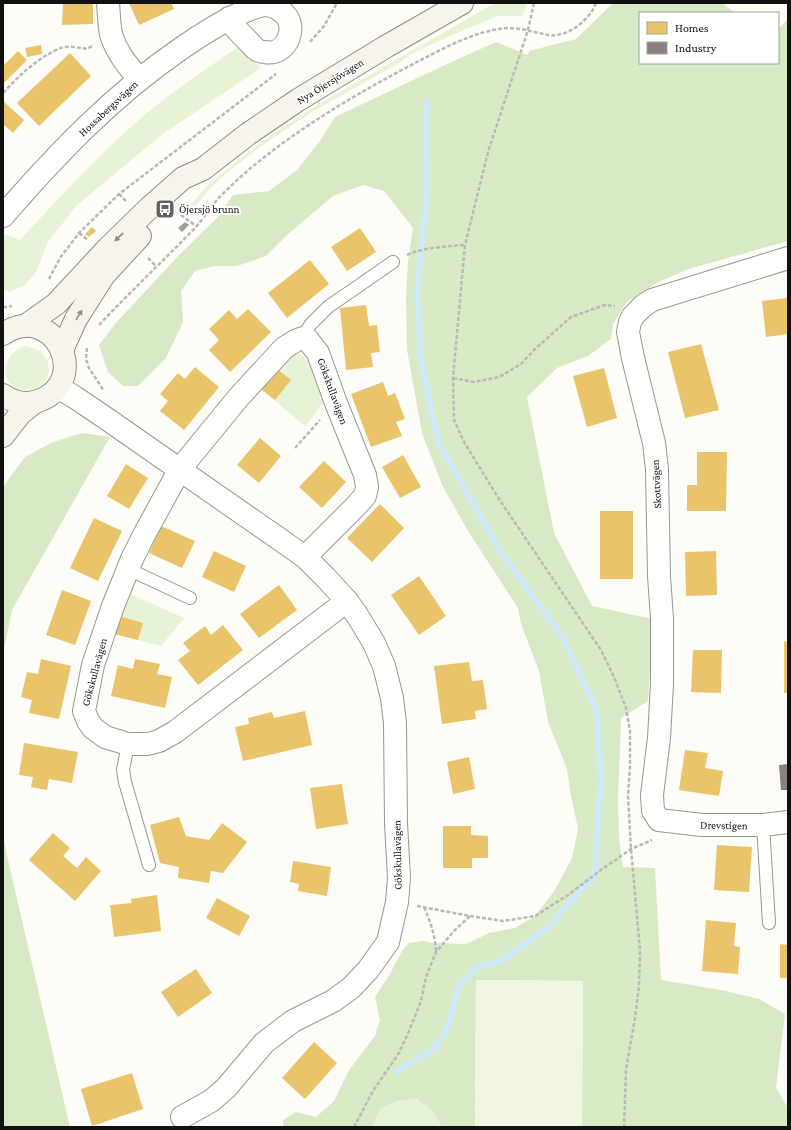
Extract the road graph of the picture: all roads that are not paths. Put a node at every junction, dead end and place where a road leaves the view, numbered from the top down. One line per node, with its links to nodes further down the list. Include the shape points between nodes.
1 (108, 3): 4 (street, via 111,34 118,52)
2 (462, 3): 5 (street, Nya Öjersjövägen, via 298,100)
3 (229, 18): 4 (street, Hossabergsvägen, via 202,33)
4 (139, 79): 6 (street, Hossabergsvägen, via 59,154)
5 (203, 169): 9 (street, Nya Öjersjövägen, one-way to 9, via 183,178 108,248 56,304); 12 (street, Nya Öjersjövägen, one-way to 5, via 76,319 104,275 165,209 192,184)
6 (3, 216)
7 (788, 258): 25 (street, Skottvägen, via 652,300 643,306 630,322 628,332 632,358 654,443 656,469 662,684 652,795)
8 (393, 262): 11 (lane, via 328,307 310,325)
9 (25, 326): 10 (street, Nya Öjersjövägen); 12 (street, via 43,330 51,335)
10 (3, 334)
11 (303, 338): 17 (street, Gökskullavägen, via 284,348 238,398); 18 (street, Gökskullavägen, via 307,339 318,353 365,474 367,487 365,496)
12 (62, 350): 13 (street, Nya Öjersjövägen, via 65,365)
13 (58, 387): 15 (street, via 48,396); 17 (street, Gökskullavägen)
14 (3, 395): 15 (street, via 20,402)
15 (35, 402): 16 (street, via 20,414)
16 (3, 436)
17 (180, 469): 18 (street, Gökskullavägen); 19 (street, Gökskullavägen)
18 (305, 557): 21 (street, Gökskullavägen)
19 (128, 569): 20 (lane); 22 (street, Gökskullavägen, via 94,666 84,711 93,728 105,737)
20 (190, 598)
21 (347, 601): 22 (street, Gökskullavägen, via 175,732 160,741); 28 (street, Gökskullavägen, via 374,644 384,666 395,723 399,878 397,902 388,942 351,988 334,1001 293,1021 264,1043 226,1088 211,1101)
22 (128, 744): 26 (lane, via 123,770 125,782)
23 (788, 822): 24 (street, Drevstigen)
24 (763, 825): 25 (street, Drevstigen); 27 (lane)
25 (658, 829)
26 (149, 865)
27 (769, 923)
28 (182, 1117)

